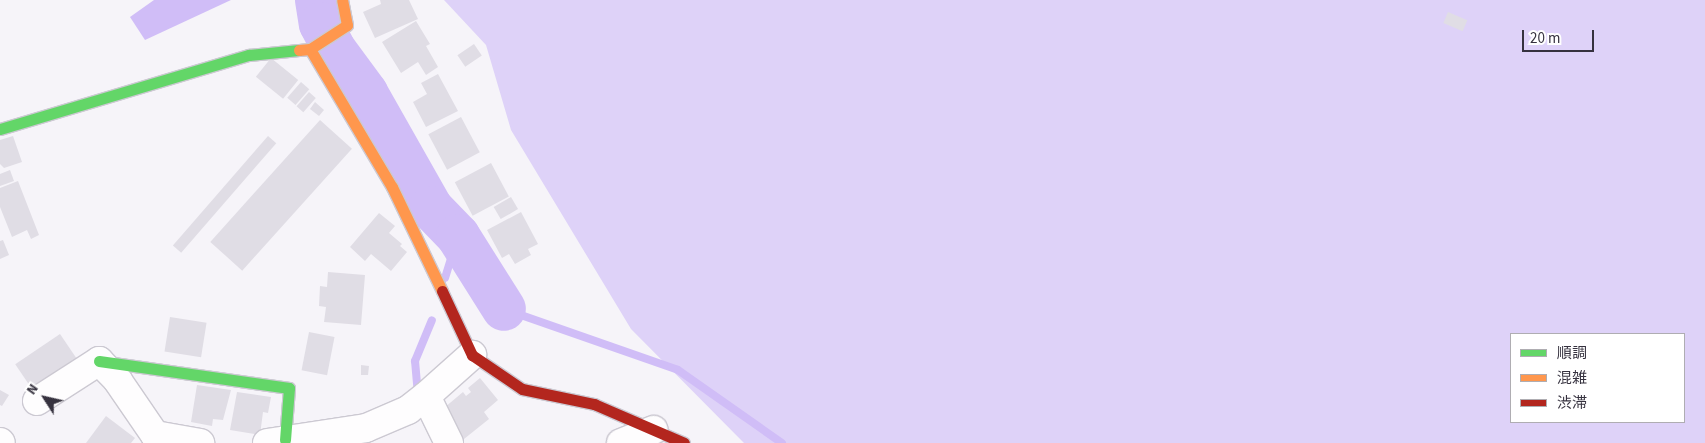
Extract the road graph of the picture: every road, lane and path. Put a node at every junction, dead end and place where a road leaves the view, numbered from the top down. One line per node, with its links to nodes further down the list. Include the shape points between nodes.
1 (342, 0): 2 (street, via 347,25)
2 (310, 49): 3 (street, via 249,55); 4 (street, via 392,187)
3 (0, 129)
4 (472, 355): 7 (street); 8 (street, via 522,389 594,404)
5 (99, 360): 6 (street); 10 (street, via 118,381); 11 (street, via 289,388)
6 (36, 402)
7 (417, 403): 9 (street, via 366,428); 13 (street)
8 (654, 430): 14 (street); 15 (street)
9 (335, 438): 11 (street)
10 (151, 439): 12 (street)
11 (276, 442)
12 (200, 443)
13 (448, 443)
14 (621, 443)
15 (684, 443)

